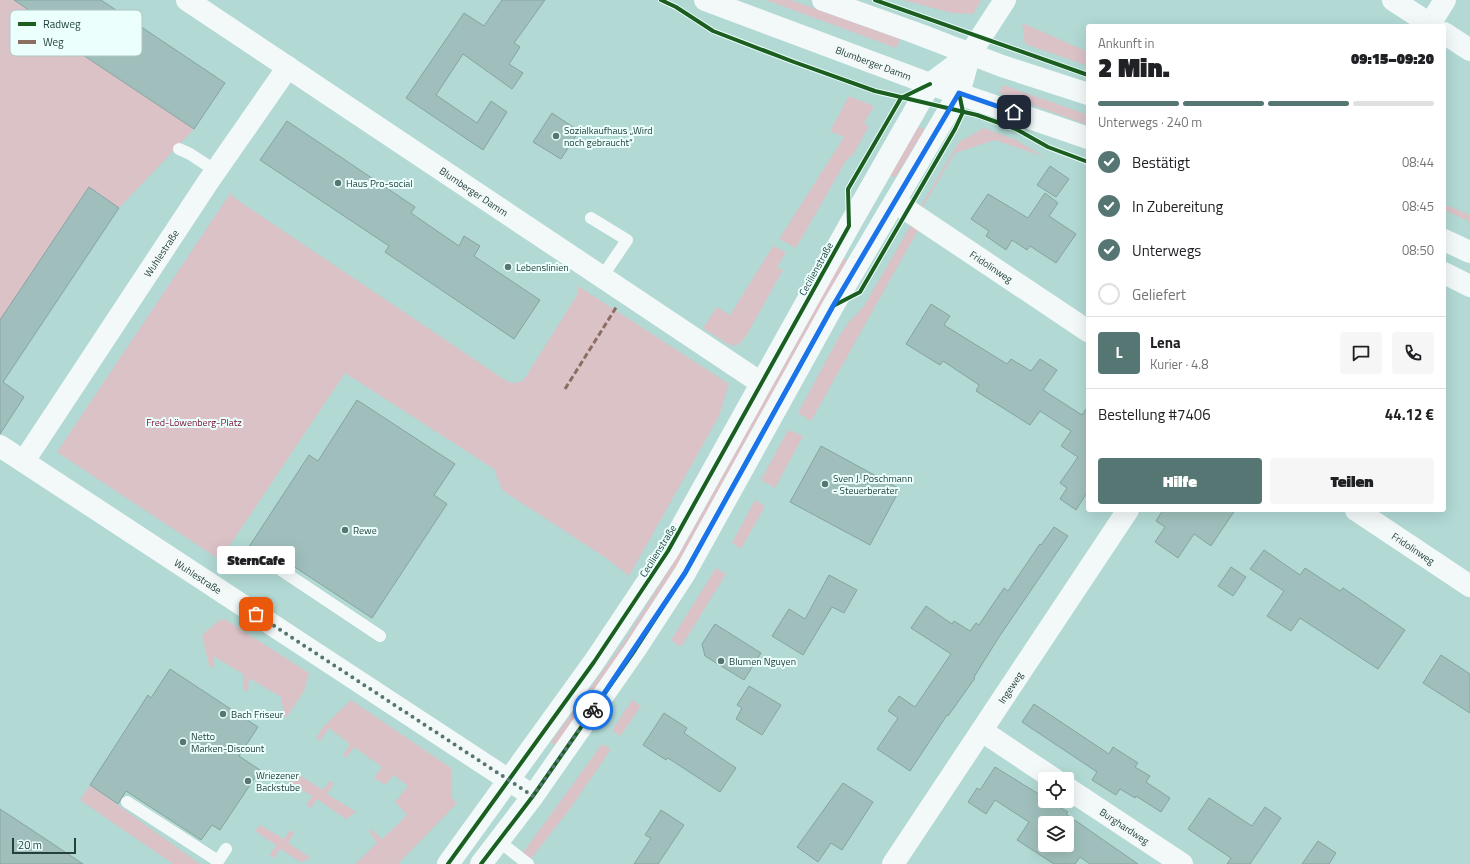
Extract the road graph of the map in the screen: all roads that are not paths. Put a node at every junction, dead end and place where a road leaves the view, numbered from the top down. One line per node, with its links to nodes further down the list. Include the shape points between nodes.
1 (187, 0): 12 (street, Blumberger Damm)
2 (705, 0): 13 (street, Blumberger Damm)
3 (823, 0): 11 (street)
4 (1005, 0): 11 (street, Cecilienstraße)
5 (1393, 0): 7 (street)
6 (1445, 0): 8 (street)
7 (1430, 24)
8 (1437, 24)
9 (1446, 34): 10 (street)
10 (1470, 50)
11 (970, 54): 13 (street, Cecilienstraße); 14 (street, Cecilienstraße); 15 (street)
12 (288, 67): 18 (street, Wuhlestraße); 24 (street, Blumberger Damm)
13 (930, 84): 14 (street, Blumberger Damm); 27 (street, Cecilienstraße)
14 (959, 93): 16 (street, Blumberger Damm); 19 (street, Cecilienstraße)
15 (1086, 93)
16 (1086, 137)
17 (179, 149): 18 (lane)
18 (216, 171): 29 (street, Wuhlestraße)
19 (895, 202): 26 (street, Fridolinweg); 39 (street, Cecilienstraße, via 833,306 685,573 635,650)
20 (591, 218): 24 (lane, via 628,240)
21 (1446, 241): 22 (street)
22 (1470, 252)
23 (1446, 275): 25 (street)
24 (602, 277): 27 (street, Blumberger Damm)
25 (1470, 286)
26 (1086, 330)
27 (761, 383): 37 (street, Cecilienstraße, via 668,551)
28 (0, 446): 29 (street, Wuhlestraße)
29 (24, 461): 37 (street, Wuhlestraße)
30 (1127, 512): 35 (street, Ingeweg)
31 (1359, 512): 33 (street, Fridolinweg)
32 (281, 570): 34 (lane)
33 (1470, 586)
34 (380, 636)
35 (982, 731): 36 (street); 46 (street, Ingeweg)
36 (1044, 772)
37 (510, 781): 39 (street, Wuhlestraße); 43 (street, Cecilienstraße)
38 (1074, 793): 47 (street, Burghardweg)
39 (533, 796): 41 (street, Cecilienstraße)
40 (127, 802): 42 (lane, via 218,861)
41 (500, 842): 44 (street, Cecilienstraße); 45 (lane)
42 (226, 849)
43 (448, 864)
44 (481, 864)
45 (528, 864)
46 (893, 864)
47 (1182, 864)

